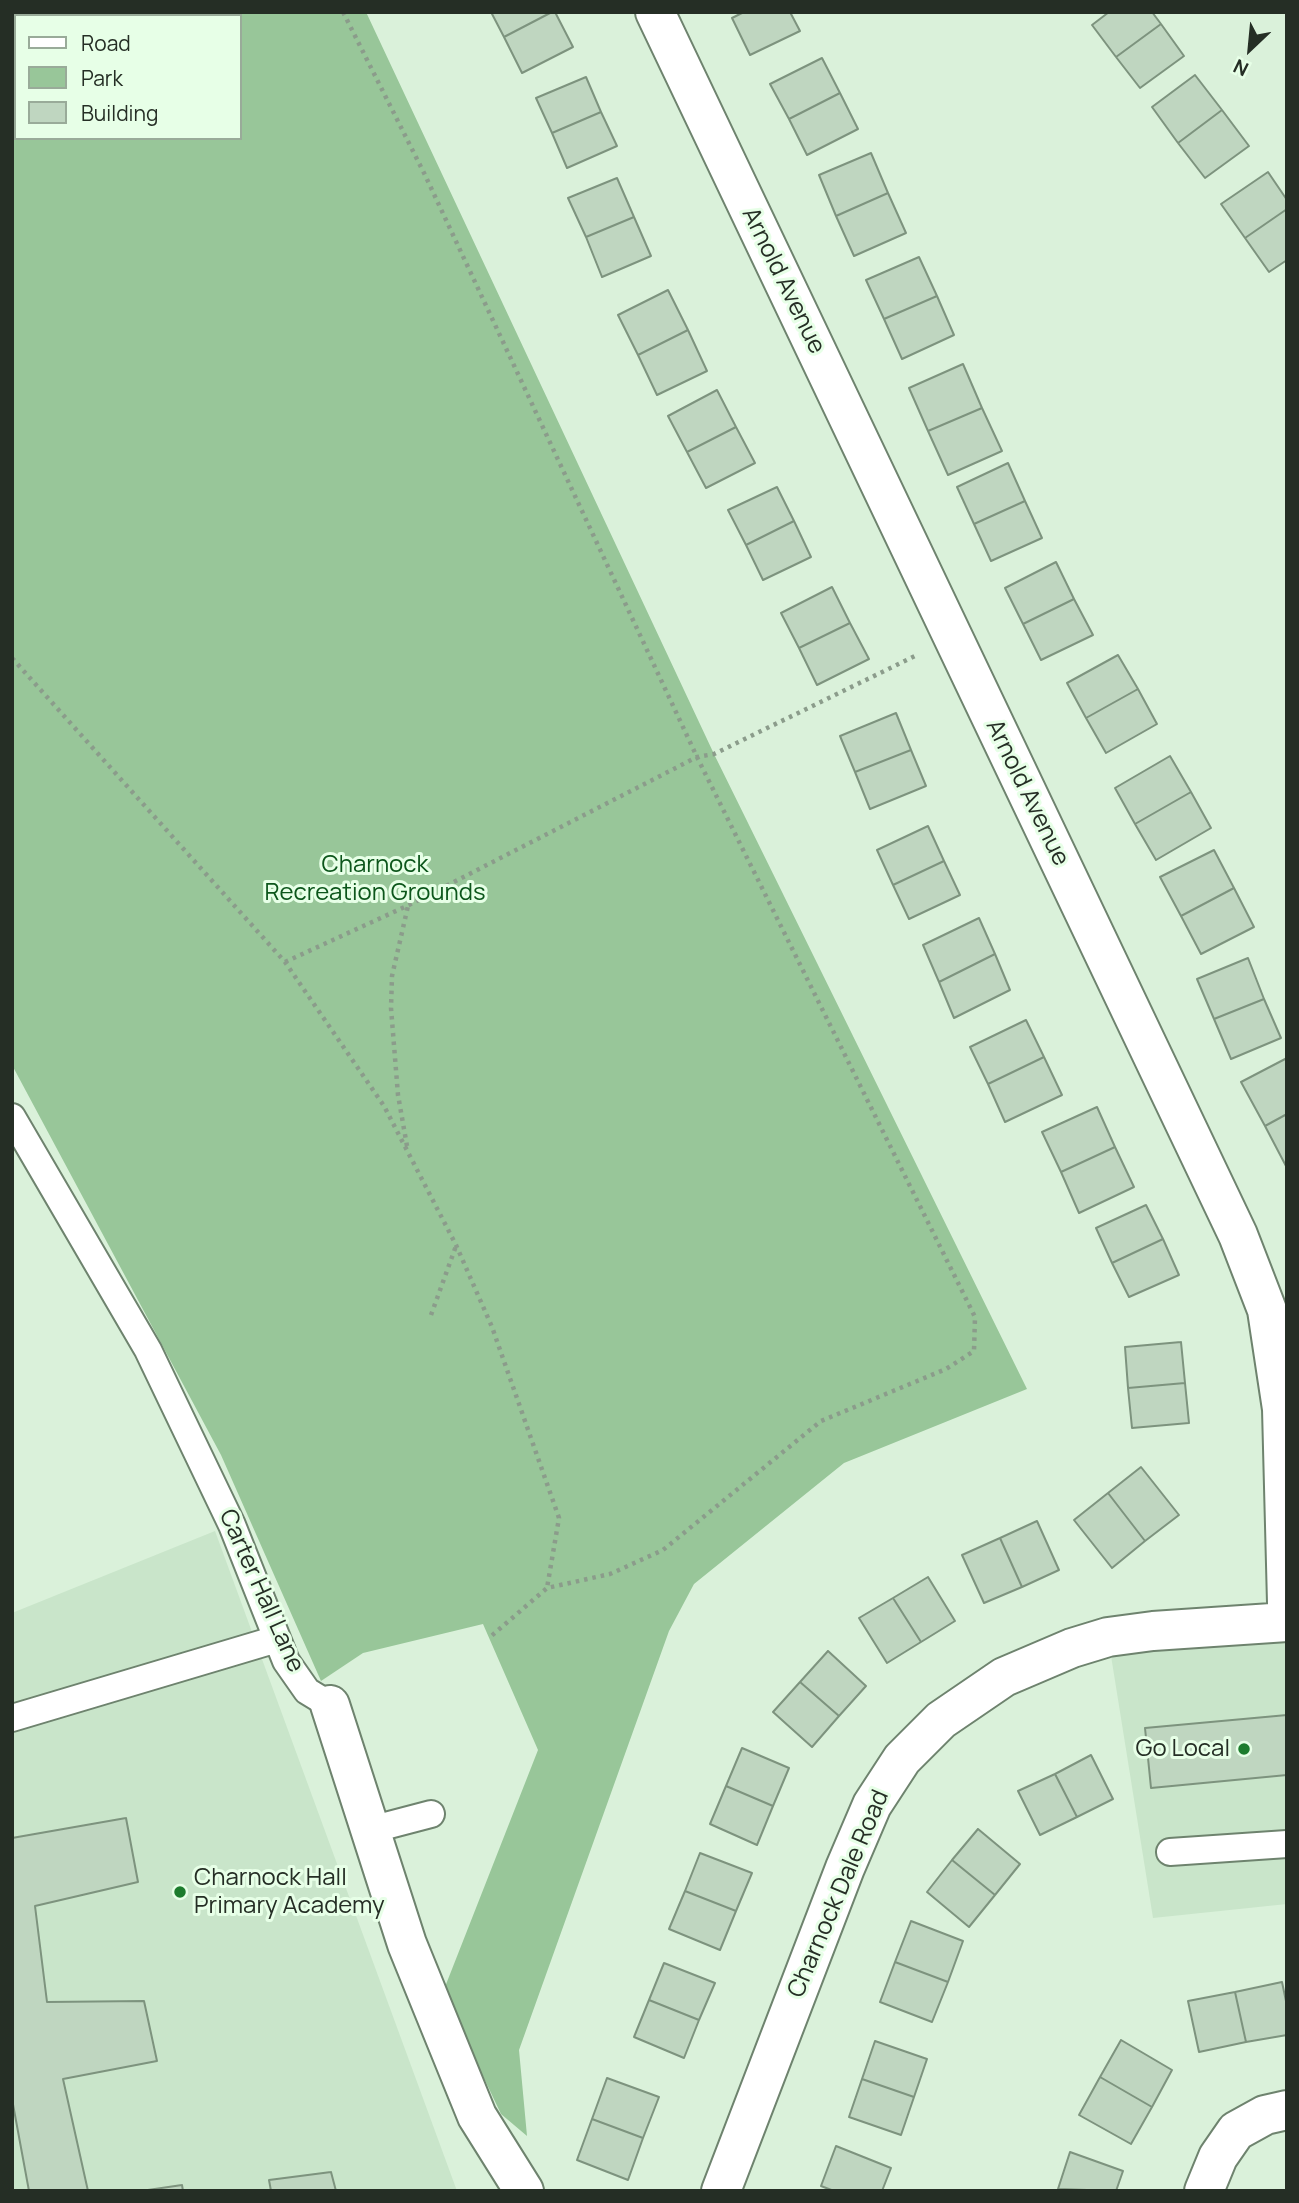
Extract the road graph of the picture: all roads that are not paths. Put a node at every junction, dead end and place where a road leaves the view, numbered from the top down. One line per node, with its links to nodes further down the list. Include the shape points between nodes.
1 (655, 12): 3 (street, Arnold Avenue, via 1238,1235 1267,1310 1282,1409)
2 (12, 1117): 5 (lane, Carter Hall Lane, via 148,1350 232,1525)
3 (1287, 1603)
4 (1287, 1622): 14 (street, Charnock Dale Road, via 1153,1631 1072,1648 1004,1677 941,1720 912,1749 872,1805)
5 (277, 1639): 6 (lane, Carter Hall Lane, via 307,1692); 7 (lane)
6 (330, 1705): 9 (street, Carter Hall Lane)
7 (12, 1718)
8 (431, 1814): 9 (lane)
9 (370, 1830): 13 (street, Carter Hall Lane, via 407,1944 477,2116)
10 (1287, 1844): 11 (lane)
11 (1170, 1852)
12 (1287, 2110): 15 (street, via 1265,2115 1236,2131 1218,2157)
13 (524, 2191)
14 (721, 2191)
15 (1204, 2191)

